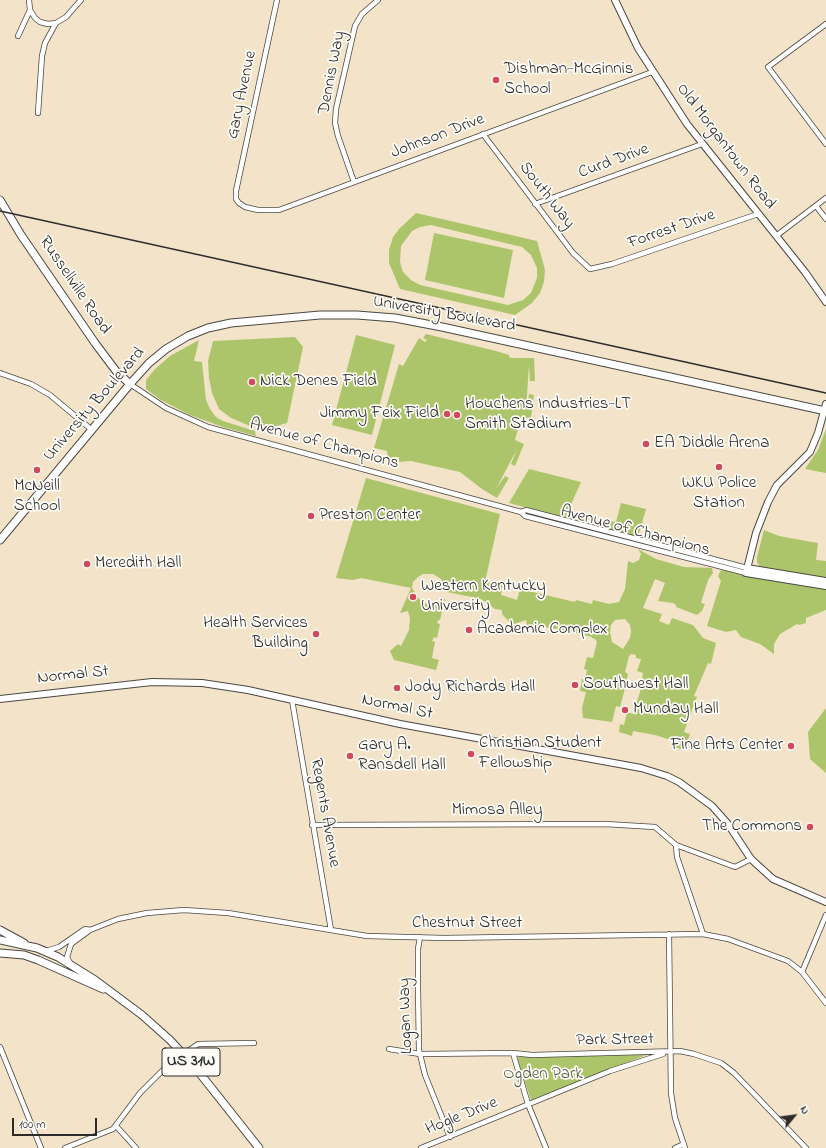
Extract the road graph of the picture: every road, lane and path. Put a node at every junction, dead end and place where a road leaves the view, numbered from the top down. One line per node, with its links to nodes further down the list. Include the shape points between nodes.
1 (29, 0): 6 (street)
2 (81, 0): 7 (street, via 66,17)
3 (277, 0): 16 (street, Gary Avenue)
4 (378, 0): 15 (street, Dennis Way, via 362,14 355,26 336,109 335,123 338,136)
5 (615, 0): 10 (street, Old Morgantown Road, via 630,35)
6 (30, 10): 7 (street, via 34,18 40,22); 9 (street)
7 (56, 23): 11 (street, via 45,43 42,56)
8 (826, 24): 14 (street, via 768,67)
9 (18, 36)
10 (652, 72): 12 (street, Johnson Drive); 13 (street, Old Morgantown Road)
11 (38, 113)
12 (483, 134): 15 (street, Johnson Drive); 19 (street, South Way)
13 (702, 144): 19 (street, Curd Drive); 21 (street, Old Morgantown Road)
14 (826, 144)
15 (354, 182): 16 (street, Johnson Drive, via 273,210 245,207 238,203)
16 (236, 196)
17 (826, 198): 20 (street)
18 (0, 200): 27 (main road, Russellville Road, via 95,343 116,371)
19 (535, 204): 24 (street, South Way, via 577,257 587,268)
20 (816, 206): 22 (street); 23 (street)
21 (758, 214): 23 (street, Old Morgantown Road); 24 (street, Forrest Drive)
22 (826, 219)
23 (776, 236): 25 (street, Old Morgantown Road)
24 (594, 269)
25 (826, 302)
26 (0, 374): 29 (street, via 16,378 42,391)
27 (130, 384): 28 (main road, University Boulevard, via 166,349 208,328 279,317 351,315 395,318 442,327); 29 (main road, University Boulevard); 31 (street, Avenue of Champions, via 166,408 208,427 520,512 525,516)
28 (826, 409): 31 (street, via 810,452 782,480 770,498 756,533)
29 (92, 430): 30 (main road, University Boulevard)
30 (0, 540)
31 (746, 571): 32 (street); 33 (street)
32 (826, 581)
33 (826, 586)
34 (0, 699): 35 (street, Normal St, via 95,687 177,681 227,686)
35 (292, 700): 36 (street, Regents Avenue); 38 (street, Normal St, via 400,724 642,768 667,776 695,792 717,811 734,831)
36 (312, 825): 37 (street, Mimosa Alley, via 605,824 655,827); 43 (street, Regents Avenue)
37 (676, 845): 38 (street, Mimosa Alley, via 735,867); 45 (street, via 677,857)
38 (751, 859): 39 (street, Normal St, via 773,879)
39 (826, 902)
40 (826, 915): 52 (street)
41 (0, 930): 48 (main road)
42 (90, 930): 43 (street, Chestnut Street, via 139,914 184,910 228,913); 49 (street, Chestnut Street, via 85,930 59,947); 51 (street, Chestnut Street, via 69,948 67,957)
43 (331, 930): 46 (street, Chestnut Street, via 367,936)
44 (669, 934): 45 (street, Chestnut Street); 46 (street, Chestnut Street); 58 (street)
45 (703, 934): 52 (street, Chestnut Street, via 788,961)
46 (420, 937): 61 (street, Logan Way)
47 (0, 940): 48 (main road)
48 (37, 948): 49 (main road)
49 (45, 951): 51 (main road)
50 (0, 953): 53 (main road, via 24,955)
51 (70, 963): 53 (main road)
52 (802, 972): 54 (street, Chestnut Street)
53 (108, 991): 59 (main road, US 31W, via 156,1027)
54 (826, 1003)
55 (254, 1043): 59 (street, via 198,1044)
56 (0, 1047): 66 (street)
57 (388, 1049): 61 (street, Park Street)
58 (670, 1052): 60 (street, Park Street, via 532,1055); 62 (street, Hogle Drive, via 610,1071); 65 (street, via 672,1106); 73 (street, Park Street, via 694,1054 721,1063 734,1073)
59 (182, 1053): 63 (street, via 135,1098); 69 (main road, US 31W)
60 (513, 1053): 61 (street, Park Street); 62 (street)
61 (420, 1054): 64 (street, Logan Way, via 425,1075)
62 (528, 1104): 64 (street, Hogle Drive); 71 (street)
63 (116, 1126): 67 (street, via 110,1131); 68 (street)
64 (450, 1136): 70 (street, Hogle Drive)
65 (685, 1146): 72 (street)
66 (41, 1148)
67 (65, 1148)
68 (136, 1148)
69 (259, 1148)
70 (420, 1148)
71 (546, 1148)
72 (675, 1148)
73 (806, 1148)

